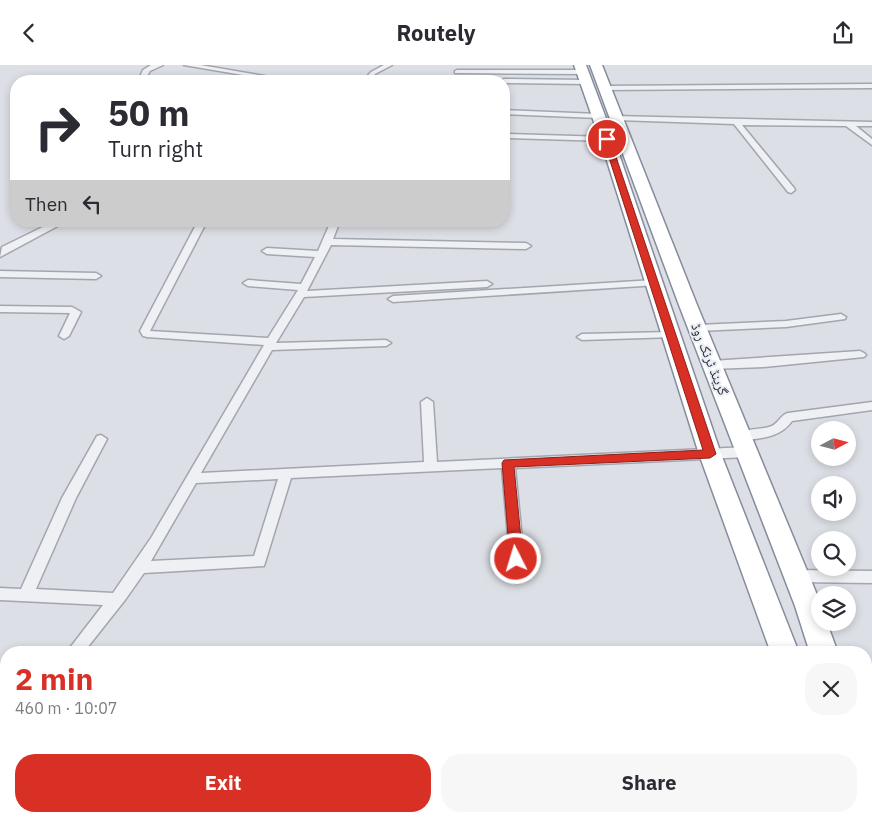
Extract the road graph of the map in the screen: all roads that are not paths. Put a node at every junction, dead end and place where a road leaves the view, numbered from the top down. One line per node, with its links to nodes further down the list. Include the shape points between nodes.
1 (160, 65): 6 (street, via 149,67)
2 (187, 65): 7 (street)
3 (384, 66): 8 (street)
4 (586, 71): 5 (street); 9 (street); 11 (highway, گرینڈ ٹرنک روڈ); 13 (highway, گرینڈ ٹرنک روڈ)
5 (457, 72)
6 (143, 75)
7 (251, 75)
8 (371, 75)
9 (510, 80)
10 (872, 86): 11 (street)
11 (605, 88): 13 (highway, گرینڈ ٹرنک روڈ)
12 (510, 112): 13 (street)
13 (607, 117): 14 (street); 18 (highway, گرینڈ ٹرنک روڈ); 39 (highway, گرینڈ ٹرنک روڈ)
14 (736, 122): 15 (street); 20 (street)
15 (848, 123): 16 (street); 19 (street)
16 (872, 123)
17 (510, 136): 18 (street)
18 (607, 139): 33 (highway, گرینڈ ٹرنک روڈ)
19 (872, 143)
20 (791, 190)
21 (50, 227): 29 (street, via 5,249)
22 (200, 227): 44 (street, via 145,331)
23 (334, 227): 24 (street)
24 (328, 241): 25 (street); 26 (street); 28 (street)
25 (436, 243)
26 (526, 246)
27 (267, 251): 28 (street)
28 (322, 254): 35 (street)
29 (0, 255)
30 (0, 274): 31 (street)
31 (96, 276)
32 (248, 283): 35 (street)
33 (654, 283): 36 (street, via 574,285 472,296); 40 (highway, گرینڈ ٹرنک روڈ)
34 (487, 285): 35 (street)
35 (302, 291): 44 (street)
36 (393, 299)
37 (0, 309): 41 (street, via 72,310 76,312)
38 (841, 317): 39 (street, via 786,324)
39 (698, 328): 46 (highway, گرینڈ ٹرنک روڈ)
40 (671, 335): 42 (street); 51 (highway, گرینڈ ٹرنک روڈ)
41 (64, 337)
42 (582, 337)
43 (386, 343): 44 (street)
44 (269, 345): 55 (street)
45 (860, 355): 46 (street)
46 (712, 365): 50 (highway, گرینڈ ٹرنک روڈ)
47 (427, 402): 53 (street)
48 (872, 406): 50 (street, via 788,417 781,427)
49 (101, 439): 61 (street, via 68,497)
50 (744, 445): 51 (street); 58 (highway, گرینڈ ٹرنک روڈ)
51 (710, 454): 52 (street); 64 (highway, گرینڈ ٹرنک روڈ)
52 (508, 463): 53 (street); 56 (street)
53 (431, 467): 54 (street)
54 (286, 473): 55 (street); 57 (street, via 259,562)
55 (192, 478): 57 (street)
56 (516, 559)
57 (139, 567): 62 (street)
58 (796, 576): 59 (street); 65 (highway, گرینڈ ٹرنک روڈ)
59 (872, 577)
60 (0, 594): 61 (street)
61 (26, 595): 62 (street)
62 (116, 599): 63 (street)
63 (79, 646)
64 (782, 646)
65 (821, 646)

